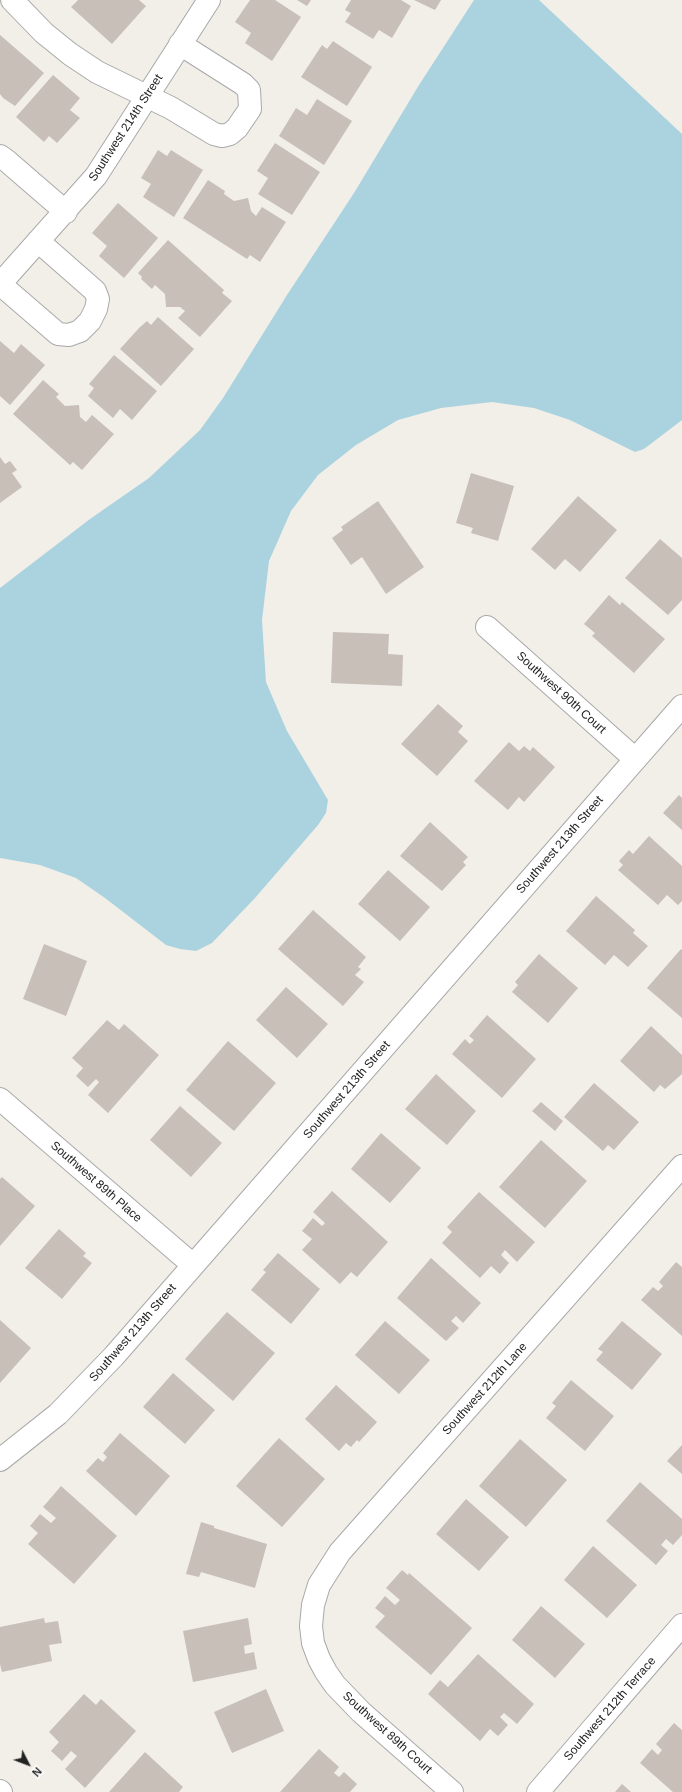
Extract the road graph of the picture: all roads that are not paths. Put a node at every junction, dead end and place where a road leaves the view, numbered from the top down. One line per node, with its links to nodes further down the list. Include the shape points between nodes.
1 (209, 0): 3 (street, Southwest 214th Street)
2 (21, 3): 4 (street, via 44,33 70,54 97,72)
3 (180, 44): 4 (street, Southwest 214th Street); 4 (street, via 243,84 249,90 250,109 237,128 222,136)
4 (148, 97): 6 (street, Southwest 214th Street, via 105,165)
5 (0, 156): 6 (street)
6 (66, 212): 7 (street, Southwest 214th Street)
7 (38, 241): 8 (street, Southwest 214th Street); 8 (street, via 94,291 98,299 90,321 80,331 69,335 58,334)
8 (0, 284)
9 (487, 627): 11 (street, Southwest 90th Court)
10 (682, 706): 11 (street, Southwest 213th Street)
11 (635, 759): 14 (street, Southwest 213th Street)
12 (0, 1099): 14 (street, Southwest 89th Place)
13 (682, 1166): 17 (street, Southwest 212th Lane, via 340,1552 319,1585 313,1605)
14 (193, 1264): 15 (street, Southwest 213th Street, via 82,1390 58,1414)
15 (0, 1460)
16 (682, 1625): 19 (street, Southwest 212th Terrace)
17 (311, 1626): 18 (street, Southwest 89th Court, via 313,1643 319,1659 335,1685 361,1712)
18 (452, 1792)
19 (538, 1792)

